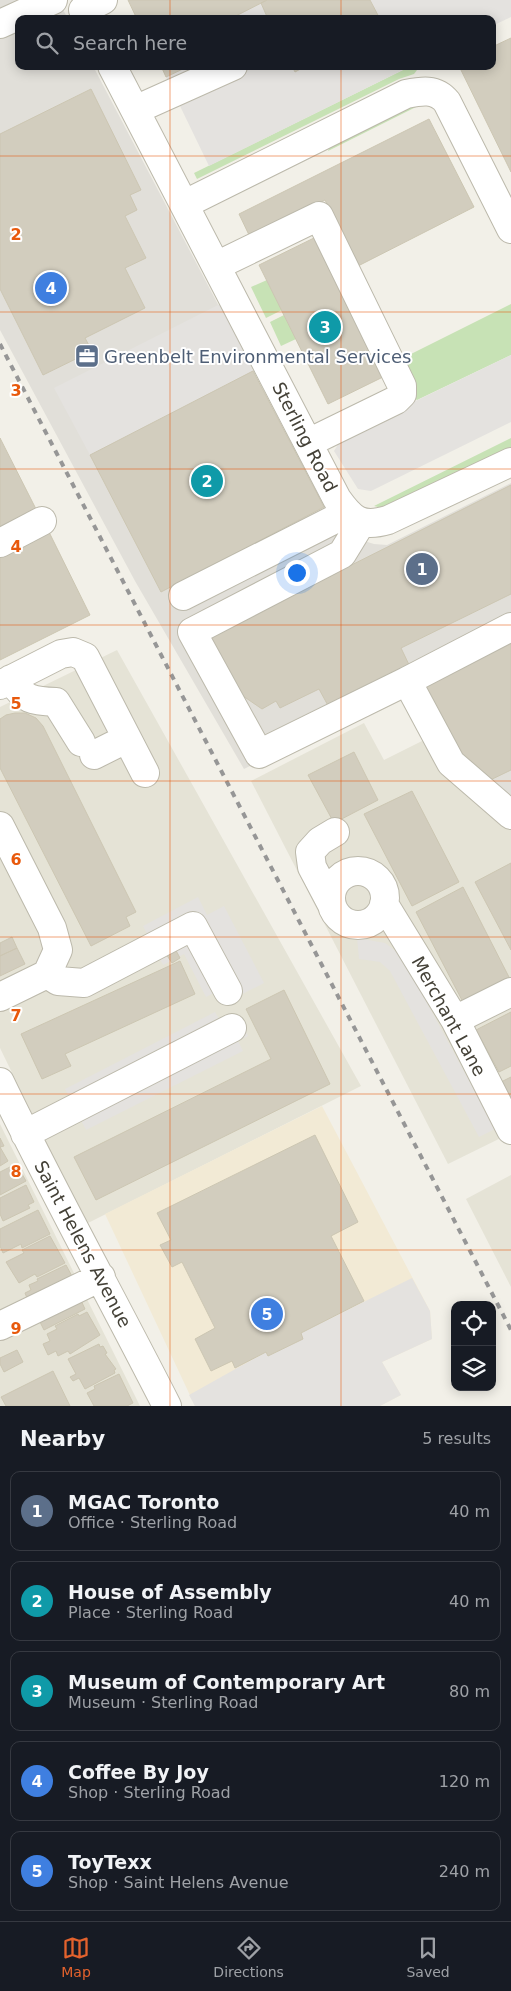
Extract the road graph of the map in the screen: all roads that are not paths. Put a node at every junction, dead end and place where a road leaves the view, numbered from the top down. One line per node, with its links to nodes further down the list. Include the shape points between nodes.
1 (53, 0): 2 (street)
2 (20, 15)
3 (15, 17): 4 (street)
4 (0, 24)
5 (114, 70): 7 (street, Sterling Road)
6 (224, 70): 7 (street)
7 (135, 110): 8 (street, Sterling Road)
8 (184, 204): 9 (street, via 406,94 424,90 443,96 447,102); 10 (street, Sterling Road)
9 (511, 229)
10 (216, 266): 11 (street, Sterling Road); 11 (street, via 319,216 402,386 402,394 396,400)
11 (308, 443): 13 (street, Sterling Road, via 337,499)
12 (511, 462): 13 (street, via 388,520 372,524)
13 (354, 518): 16 (street); 18 (street, via 342,554 192,632 258,754)
14 (42, 521): 15 (street)
15 (0, 543)
16 (183, 596)
17 (511, 627): 18 (street)
18 (407, 681): 22 (street, via 451,762)
19 (6, 682): 20 (street, via 35,701 56,702 88,749); 20 (street, via 61,654 73,652 84,657)
20 (126, 739): 21 (street)
21 (145, 773)
22 (511, 815)
23 (0, 826): 27 (street, via 52,928 58,950)
24 (335, 832): 25 (street, via 310,852 312,867)
25 (331, 904): 26 (street, via 340,919 357,925 375,919); 26 (street, Merchant Lane, via 333,886 346,873 356,870 372,874 378,880 385,896)
26 (384, 904): 31 (street, Merchant Lane)
27 (47, 974): 28 (street, via 58,981 84,983 193,926); 30 (street)
28 (228, 991)
29 (511, 992): 31 (street)
30 (0, 997)
31 (455, 1020): 34 (street, Merchant Lane)
32 (232, 1028): 35 (street)
33 (0, 1082): 35 (street, Saint Helens Avenue)
34 (511, 1130)
35 (25, 1134): 36 (street, Saint Helens Avenue)
36 (101, 1277): 37 (street); 38 (street, Saint Helens Avenue)
37 (0, 1326)
38 (167, 1406)

